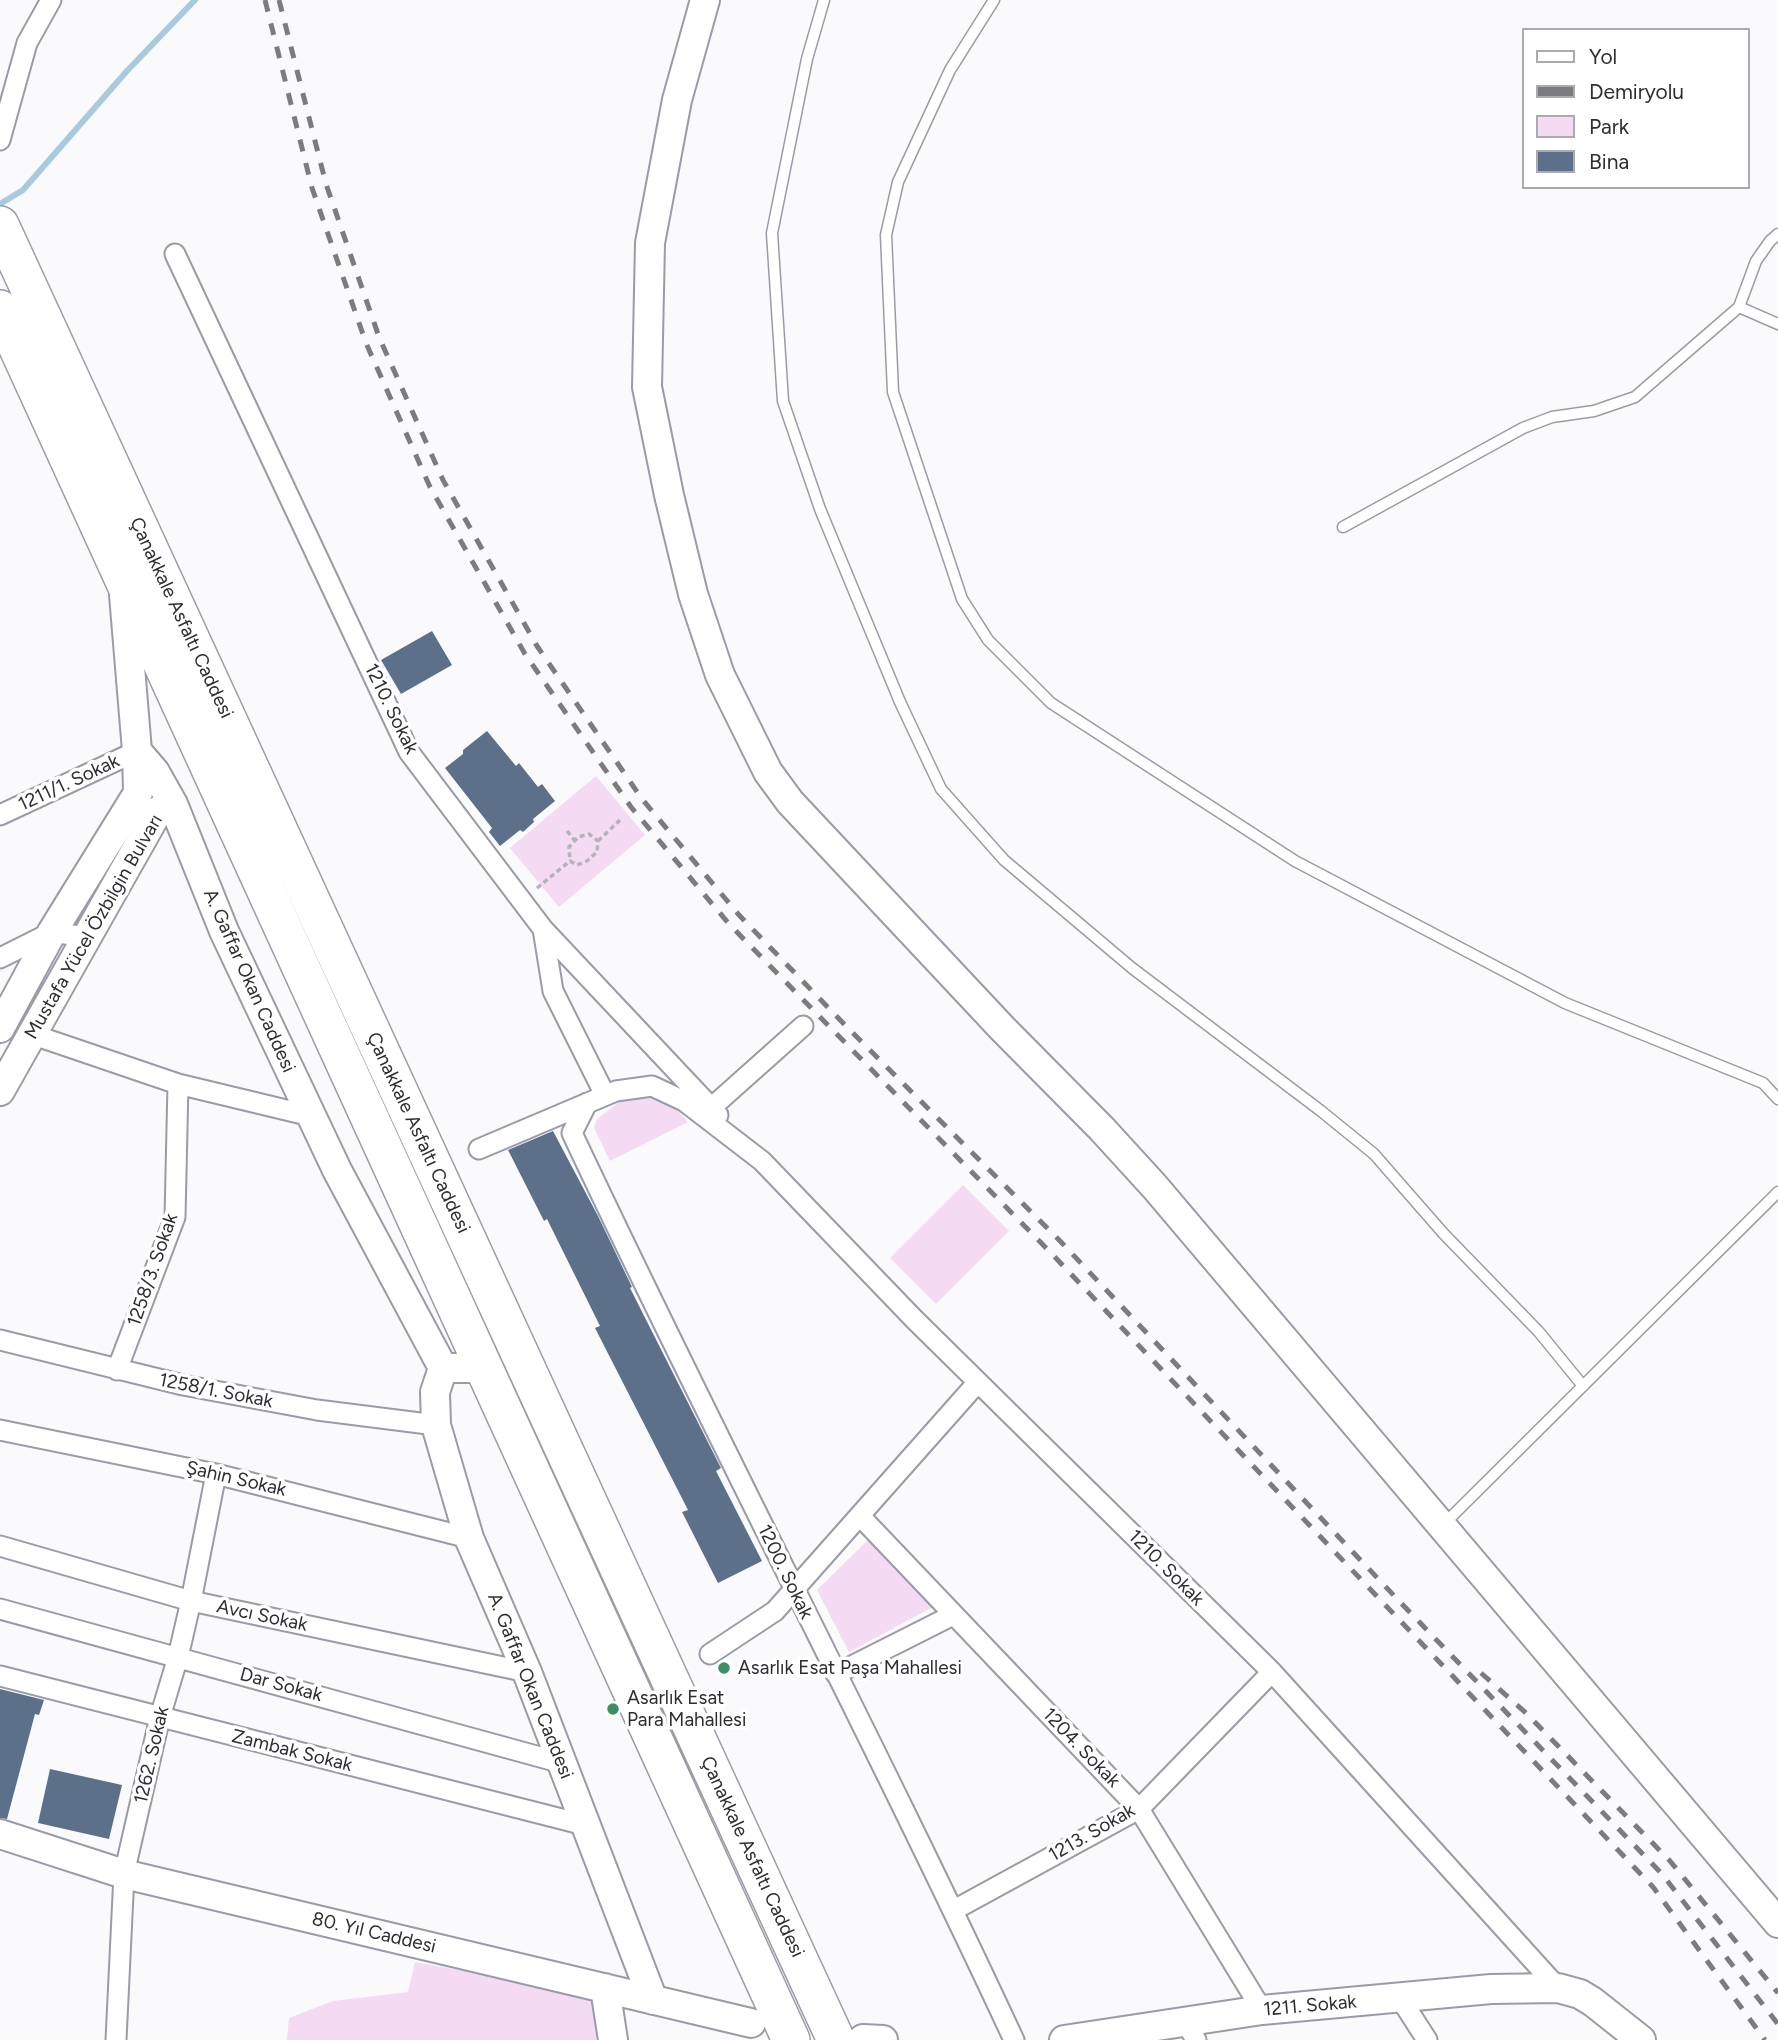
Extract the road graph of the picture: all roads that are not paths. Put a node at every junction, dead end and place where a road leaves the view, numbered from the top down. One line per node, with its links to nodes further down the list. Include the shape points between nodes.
1 (51, 0): 5 (street, via 27,43)
2 (705, 0): 43 (street, via 677,100 650,243 647,387 693,594 720,675 747,732 790,802 1102,1129)
3 (824, 0): 38 (lane, via 807,59 772,233 783,401 826,522 941,789 1004,860 1132,968 1374,1154)
4 (995, 0): 27 (lane, via 950,70 921,132 898,182 886,235 893,392 962,599 988,640 1051,703 1295,861 1565,1003 1763,1083)
5 (0, 140)
6 (0, 225): 75 (highway, Çanakkale Asfaltı Caddesi)
7 (1778, 234): 9 (lane, via 1756,261)
8 (175, 254): 17 (street, 1210. Sokak, via 409,752)
9 (1739, 307): 11 (lane); 12 (lane, via 1635,397 1523,428)
10 (0, 309): 13 (highway, Çanakkale Asfaltı Caddesi)
11 (1778, 324)
12 (1343, 527)
13 (122, 575): 14 (street); 35 (highway, Çanakkale Asfaltı Caddesi)
14 (137, 751): 15 (street, Mustafa Yücel Özbilgin Bulvarı); 16 (street, 1211/1. Sokak)
15 (156, 803): 18 (street, Mustafa Yücel Özbilgin Bulvarı); 19 (street, Mustafa Yücel Özbilgin Bulvarı); 29 (street, A. Gaffar Okan Caddesi, via 224,931)
16 (0, 815)
17 (543, 929): 26 (street, via 552,991); 28 (street, 1210. Sokak)
18 (52, 932): 19 (street); 20 (street); 22 (street, Mustafa Yücel Özbilgin Bulvarı)
19 (86, 936): 23 (street, Mustafa Yücel Özbilgin Bulvarı)
20 (0, 958)
21 (803, 1026): 28 (street)
22 (0, 1028)
23 (31, 1034): 24 (street); 25 (street, Mustafa Yücel Özbilgin Bulvarı)
24 (178, 1084): 29 (street); 36 (street, 1258/3. Sokak, via 175,1217)
25 (0, 1091)
26 (596, 1099): 30 (street, 1210. Sokak); 31 (street, 1210. Sokak, via 652,1086 684,1101); 46 (street, 1200. Sokak, via 572,1133)
27 (1778, 1099)
28 (711, 1108): 31 (street, 1210. Sokak)
29 (311, 1116): 34 (street, A. Gaffar Okan Caddesi)
30 (479, 1149)
31 (762, 1161): 37 (street, 1210. Sokak)
32 (1777, 1196): 38 (lane)
33 (0, 1340): 36 (street, 1258/1. Sokak)
34 (443, 1368): 35 (street); 39 (street, A. Gaffar Okan Caddesi, via 435,1392)
35 (486, 1368): 74 (highway, Çanakkale Asfaltı Caddesi)
36 (117, 1370): 39 (street, 1258/1. Sokak, via 317,1410)
37 (978, 1382): 42 (street); 53 (street, 1210. Sokak)
38 (1583, 1386): 43 (lane)
39 (436, 1425): 44 (street, A. Gaffar Okan Caddesi)
40 (0, 1430): 41 (street, Şahin Sokak)
41 (216, 1474): 44 (street, Şahin Sokak); 47 (street, 1262. Sokak)
42 (860, 1516): 46 (street); 49 (street, 1204. Sokak)
43 (1442, 1525): 63 (street)
44 (469, 1538): 52 (street, A. Gaffar Okan Caddesi)
45 (0, 1546): 47 (street, Avcı Sokak)
46 (794, 1591): 50 (street, via 775,1611); 54 (street, 1200. Sokak)
47 (191, 1601): 51 (street, 1262. Sokak); 52 (street, Avcı Sokak)
48 (0, 1609): 51 (street, Dar Sokak)
49 (953, 1615): 54 (street); 58 (street, 1204. Sokak)
50 (710, 1654)
51 (178, 1657): 56 (street, 1262. Sokak); 57 (street, Dar Sokak)
52 (527, 1672): 57 (street, A. Gaffar Okan Caddesi)
53 (1272, 1672): 58 (street, 1213. Sokak); 64 (street, 1210. Sokak)
54 (836, 1674): 62 (street, 1200. Sokak)
55 (0, 1676): 56 (street, Zambak Sokak)
56 (160, 1717): 59 (street, Zambak Sokak); 61 (street, 1262. Sokak)
57 (562, 1763): 59 (street, A. Gaffar Okan Caddesi)
58 (1139, 1809): 62 (street, 1213. Sokak); 68 (street, 1204. Sokak)
59 (585, 1825): 67 (street, A. Gaffar Okan Caddesi)
60 (0, 1834): 61 (street, 80. Yıl Caddesi)
61 (124, 1874): 65 (street, 80. Yıl Caddesi); 72 (street, 1262. Sokak)
62 (954, 1910): 76 (street, 1200. Sokak)
63 (1778, 1923)
64 (1558, 1987): 66 (street, 1211. Sokak); 71 (street, via 1594,2002)
65 (605, 1988): 67 (street, 80. Yıl Caddesi); 73 (street)
66 (1399, 1998): 68 (street, 1211. Sokak); 78 (street)
67 (653, 2000): 69 (street, 80. Yıl Caddesi)
68 (1262, 2010): 70 (street, 1211. Sokak)
69 (751, 2023)
70 (1191, 2031): 77 (street, 1211. Sokak)
71 (1635, 2037)
72 (117, 2040)
73 (613, 2040)
74 (791, 2040)
75 (861, 2040)
76 (1014, 2040)
77 (1064, 2040)
78 (1427, 2040)

